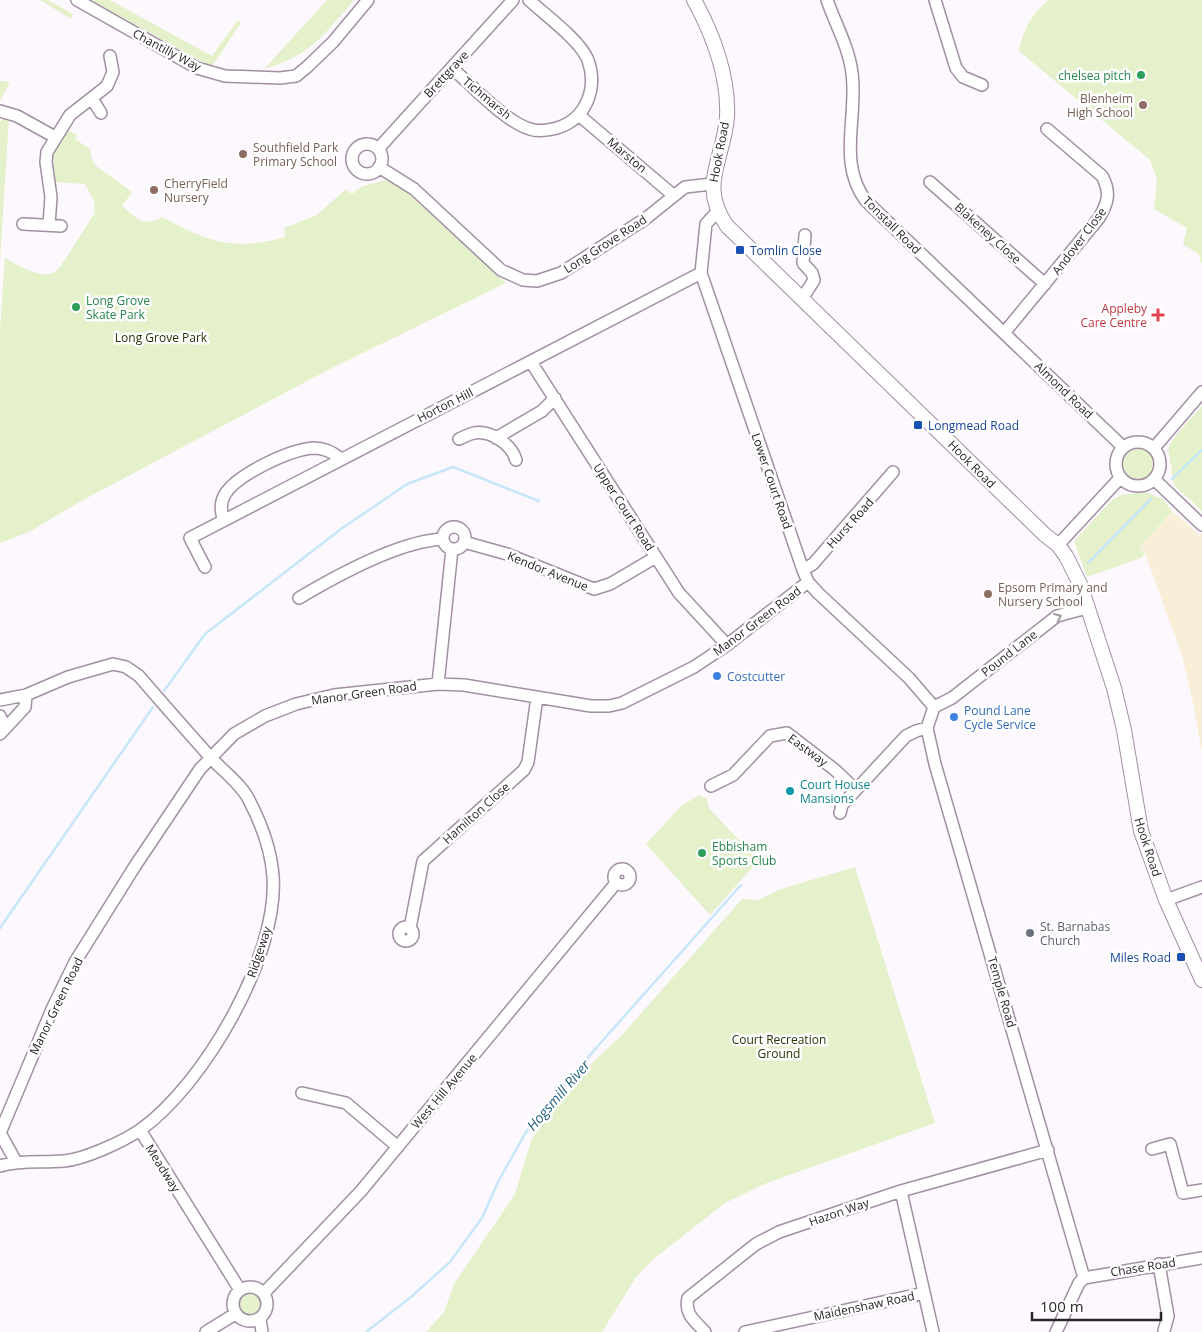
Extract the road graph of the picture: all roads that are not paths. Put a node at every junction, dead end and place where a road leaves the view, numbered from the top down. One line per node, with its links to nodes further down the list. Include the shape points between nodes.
1 (77, 0): 2 (street, Chantilly Way, via 175,57 203,70 239,77 293,76 333,42)
2 (368, 0)
3 (513, 0): 9 (street, Brettgrave)
4 (529, 0): 14 (street, via 578,45 588,60 590,91)
5 (827, 0): 28 (street, Tonstall Road, via 852,73 850,164 858,190)
6 (934, 0): 10 (street, via 956,68 963,77)
7 (696, 1): 20 (main road, Hook Road, via 716,52 726,98 724,134)
8 (110, 56): 11 (street, via 113,70 110,80)
9 (452, 68): 14 (street, Tichmarsh, via 510,119 531,130 556,128); 17 (street, Brettgrave)
10 (982, 85)
11 (92, 99): 13 (street); 16 (street, via 73,113)
12 (0, 111): 16 (street, via 17,116)
13 (101, 113)
14 (580, 116): 21 (street, Marston)
15 (1047, 129): 26 (street, Andover Close, via 1102,176 1108,202 1099,218)
16 (55, 137): 23 (street, via 46,158 55,225)
17 (378, 149): 18 (street, via 382,158); 18 (street, via 371,144 361,144 354,150 352,160 355,169 362,173 372,173)
18 (379, 168): 21 (street, Long Grove Road, via 414,189 501,270 523,280 537,281 561,273 645,219)
19 (930, 182): 26 (street, Blakeney Close)
20 (712, 184): 21 (street, Long Grove Road, via 685,187); 22 (main road, Hook Road)
21 (673, 195)
22 (717, 212): 25 (street, Lower Court Road, via 706,224); 27 (main road, Hook Road, via 727,226)
23 (23, 224)
24 (805, 235): 27 (street, via 803,263 814,280)
25 (701, 273): 29 (street, Horton Hill); 49 (street, Lower Court Road)
26 (1045, 284): 28 (street, Andover Close)
27 (802, 299): 45 (main road, Hook Road)
28 (1004, 333): 34 (street, Almond Road)
29 (530, 362): 31 (street, Upper Court Road); 36 (street, Horton Hill)
30 (1202, 392): 35 (street)
31 (555, 398): 32 (street, via 542,411); 47 (street, Upper Court Road)
32 (496, 438): 33 (street, via 480,432); 37 (street, via 511,448)
33 (459, 439)
34 (1123, 447): 35 (street, via 1141,442); 39 (street, via 1116,461)
35 (1154, 448): 40 (street, via 1160,462)
36 (341, 459): 41 (street, Horton Hill); 41 (street, via 334,452 314,448 277,458 225,493 221,503)
37 (516, 460)
38 (893, 472): 49 (street, Hurst Road, via 813,564)
39 (1120, 478): 40 (street, via 1134,486 1148,484); 45 (street)
40 (1154, 479): 42 (street)
41 (224, 520): 48 (street, Horton Hill, via 190,538)
42 (1202, 525)
43 (443, 539): 44 (street, via 444,533 456,526 462,530); 46 (street, via 444,546); 51 (street, via 424,541 347,570)
44 (464, 542): 46 (street, via 458,549); 47 (street, Kendor Avenue, via 507,554 594,589 610,584)
45 (1058, 546): 52 (main road, Hook Road, via 1072,566)
46 (452, 549): 54 (street)
47 (656, 557): 53 (street, Upper Court Road, via 679,594)
48 (205, 567)
49 (803, 570): 50 (street, Lower Court Road)
50 (808, 582): 53 (street, Manor Green Road); 58 (street, Lower Court Road, via 910,678)
51 (299, 598)
52 (1087, 608): 58 (street, Pound Lane, one-way to 52, via 952,698 1056,616); 68 (main road, Hook Road, via 1114,688 1141,831)
53 (727, 645): 56 (street, Manor Green Road, via 694,667 616,704 591,706)
54 (438, 684): 56 (street, Manor Green Road); 62 (street, Manor Green Road, via 334,695 296,704 264,716 234,734)
55 (26, 695): 57 (street); 61 (street, via 25,707); 62 (street, Ridgeway, via 89,670 113,664 126,666 139,676)
56 (537, 697): 69 (street, Hamilton Close, via 528,762 524,770 423,861)
57 (0, 700)
58 (934, 707): 60 (street)
59 (0, 716): 61 (street)
60 (927, 728): 64 (street, via 906,736); 76 (street, Temple Road)
61 (2, 731)
62 (210, 757): 72 (street, Ridgeway, via 248,798 258,821 273,876 272,905 256,966 223,1033 186,1084); 73 (street, Manor Green Road, via 134,866 75,962)
63 (711, 786): 64 (street, Eastway, via 733,775 770,736 786,733)
64 (856, 790): 65 (street, via 842,805)
65 (840, 813)
66 (616, 883): 74 (street, West Hill Avenue)
67 (1202, 887): 68 (street)
68 (1166, 900): 70 (main road, Hook Road)
69 (410, 928)
70 (1202, 980)
71 (302, 1093): 74 (street, via 346,1103)
72 (140, 1130): 77 (street, Meadway, via 94,1153 71,1160); 84 (street, Meadway)
73 (0, 1133): 77 (street)
74 (398, 1147): 85 (street, West Hill Avenue, via 353,1200)
75 (1152, 1149): 80 (street, via 1170,1144 1183,1193)
76 (1048, 1150): 79 (street, Hazon Way); 83 (street, Temple Road)
77 (16, 1162): 78 (street, Meadway)
78 (0, 1166)
79 (901, 1190): 86 (street); 92 (street, Hazon Way, via 779,1232 756,1244 688,1298 687,1312)
80 (1202, 1190)
81 (1202, 1258): 82 (street, Chase Road)
82 (1159, 1264): 83 (street, Chase Road); 89 (street, via 1168,1316)
83 (1084, 1278): 95 (street)
84 (240, 1290): 85 (street, via 250,1287); 87 (street, via 234,1298)
85 (264, 1293): 88 (street, via 268,1304)
86 (924, 1294): 93 (street, Maidenshaw Road); 94 (street)
87 (235, 1314): 88 (street, via 244,1321); 90 (street)
88 (260, 1319): 91 (street)
89 (1164, 1331)
90 (206, 1332)
91 (262, 1332)
92 (705, 1332)
93 (745, 1332)
94 (933, 1332)
95 (1056, 1332)

